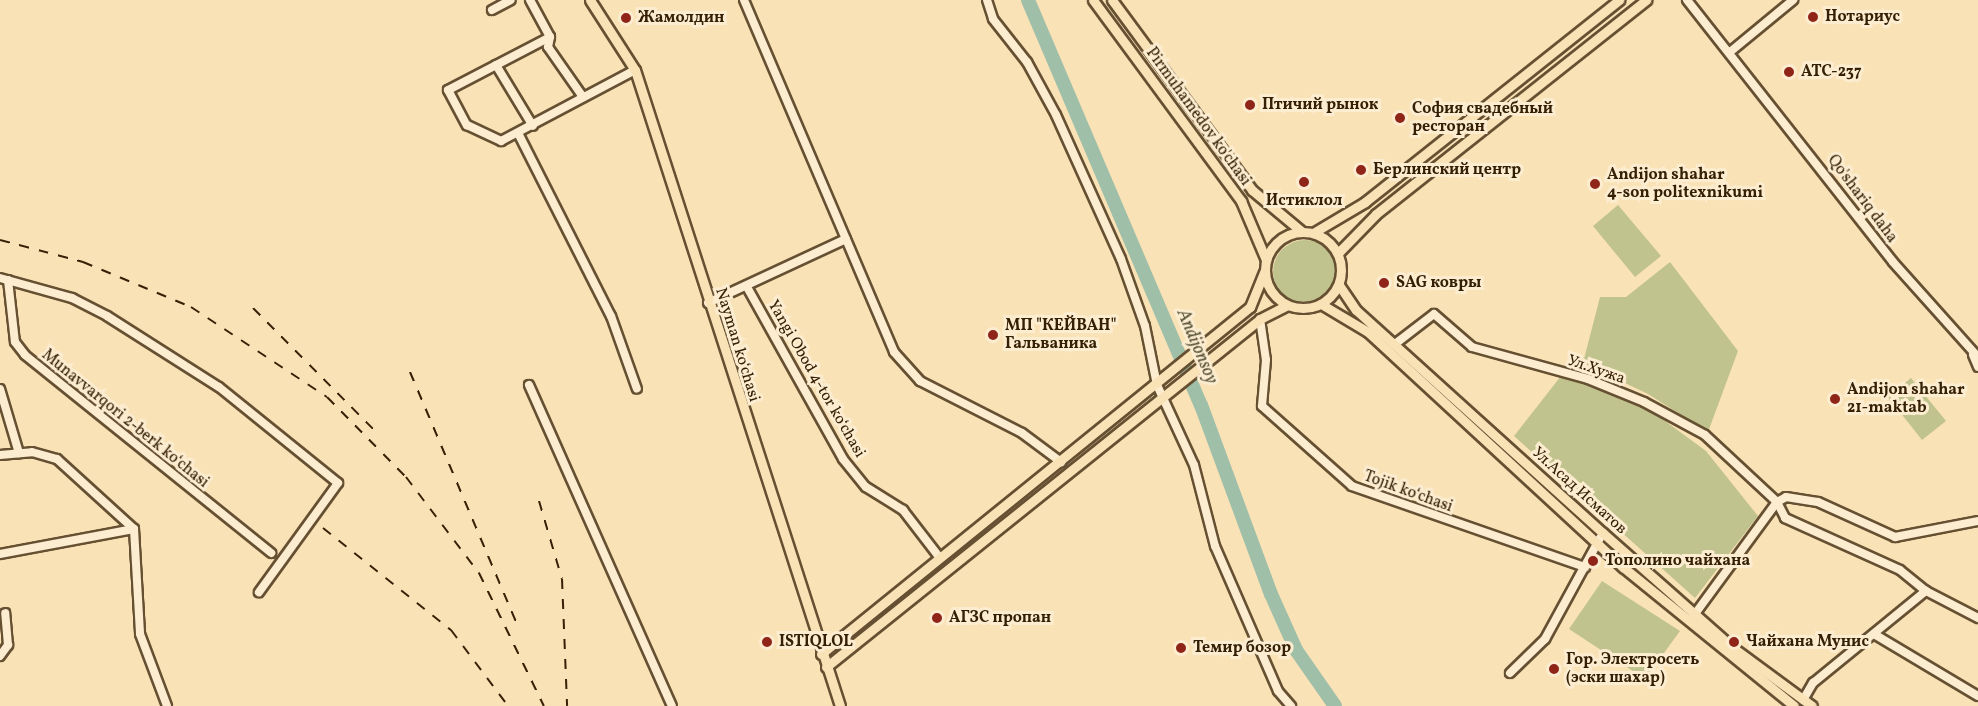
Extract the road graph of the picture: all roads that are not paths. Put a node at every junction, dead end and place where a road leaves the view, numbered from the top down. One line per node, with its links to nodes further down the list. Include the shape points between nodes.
1 (511, 0): 12 (street)
2 (530, 0): 13 (street)
3 (590, 0): 16 (main road, Nayman koʻchasi)
4 (744, 0): 22 (street)
5 (987, 0): 37 (street, via 993,19 1027,62 1056,115 1121,259 1145,326)
6 (1093, 0): 24 (main road, Pirmuhamedov ko'chasi, via 1241,201)
7 (1112, 0): 20 (main road, Pirmuhamedov ko'chasi, via 1252,190)
8 (1618, 0): 21 (main road, via 1365,202)
9 (1646, 0): 23 (main road, via 1376,214)
10 (1687, 0): 14 (street, Qo'shariq daha)
11 (1793, 0): 14 (street)
12 (492, 10)
13 (550, 37): 15 (street); 17 (street, via 548,47)
14 (1730, 52): 34 (street, Qo'shariq daha)
15 (496, 65): 18 (street); 19 (street, via 448,90 467,125 488,139)
16 (635, 70): 17 (street); 29 (main road, Nayman koʻchasi)
17 (583, 98): 18 (street)
18 (533, 126): 19 (street)
19 (519, 135): 40 (street, via 611,316)
20 (1301, 231): 21 (main road); 24 (main road, via 1279,240)
21 (1313, 233): 23 (main road)
22 (846, 239): 28 (street); 44 (street, via 894,352 920,381 1022,433)
23 (1338, 253): 27 (main road)
24 (1266, 260): 25 (main road)
25 (1264, 272): 31 (main road, via 1271,292); 37 (main road, via 1257,299)
26 (4, 279): 50 (street, Munavvarqori 2-berk koʻchasi, via 15,342 25,355); 55 (street, via 72,298 107,316 219,387 338,483)
27 (1339, 285): 30 (main road); 33 (main road, Ул.Асад Исматов, via 1356,310)
28 (747, 287): 29 (street); 52 (street, Yangi Obod 4-tor koʻchasi, via 843,459 866,487 903,510)
29 (708, 303): 61 (main road, Nayman koʻchasi)
30 (1322, 304): 31 (main road); 38 (main road, Ул.Асад Исматов, via 1368,332)
31 (1287, 305): 32 (main road)
32 (1260, 319): 41 (main road); 53 (street, Tojik koʻchasi, via 1266,360 1262,406 1352,486)
33 (1395, 344): 38 (main road, Ул.Асад Исматов); 45 (street, Ул.Хужа, via 1434,315 1472,347 1588,379 1705,435)
34 (1976, 356): 35 (street, Qo'shariq daha)
35 (1978, 367)
36 (529, 385): 68 (street)
37 (1157, 385): 41 (street); 44 (main road)
38 (1434, 388): 48 (main road, Ул.Асад Исматов); 49 (main road, Ул.Асад Исматов)
39 (0, 389): 42 (street)
40 (637, 389)
41 (1163, 398): 63 (main road); 70 (street, via 1194,465 1215,546 1278,691)
42 (19, 453): 43 (street); 47 (street, via 57,459)
43 (0, 455)
44 (1060, 462): 52 (main road)
45 (1777, 502): 46 (street, via 1786,497 1818,502 1895,537); 54 (street, via 1785,518 1900,570); 57 (street)
46 (1978, 521)
47 (134, 529): 51 (street); 67 (street, via 140,634)
48 (1604, 533): 49 (street); 57 (main road, Ул.Асад Исматов)
49 (1597, 542): 53 (street); 59 (main road, Ул.Асад Исматов)
50 (271, 553)
51 (0, 555)
52 (940, 558): 61 (main road)
53 (1585, 567): 64 (street, via 1545,639)
54 (1926, 591): 58 (street); 60 (street)
55 (259, 592)
56 (5, 613): 62 (street, via 8,649)
57 (1695, 614): 59 (street); 66 (main road, Ул.Асад Исматов)
58 (1978, 618)
59 (1689, 623): 71 (main road, Ул.Асад Исматов)
60 (1874, 634): 65 (street); 66 (street, via 1813,683)
61 (821, 654): 63 (main road, Nayman koʻchasi)
62 (0, 656)
63 (826, 668): 69 (main road, Nayman koʻchasi)
64 (1510, 673)
65 (1978, 696)
66 (1807, 703)
67 (167, 706)
68 (672, 706)
69 (840, 706)
70 (1291, 706)
71 (1794, 706)

